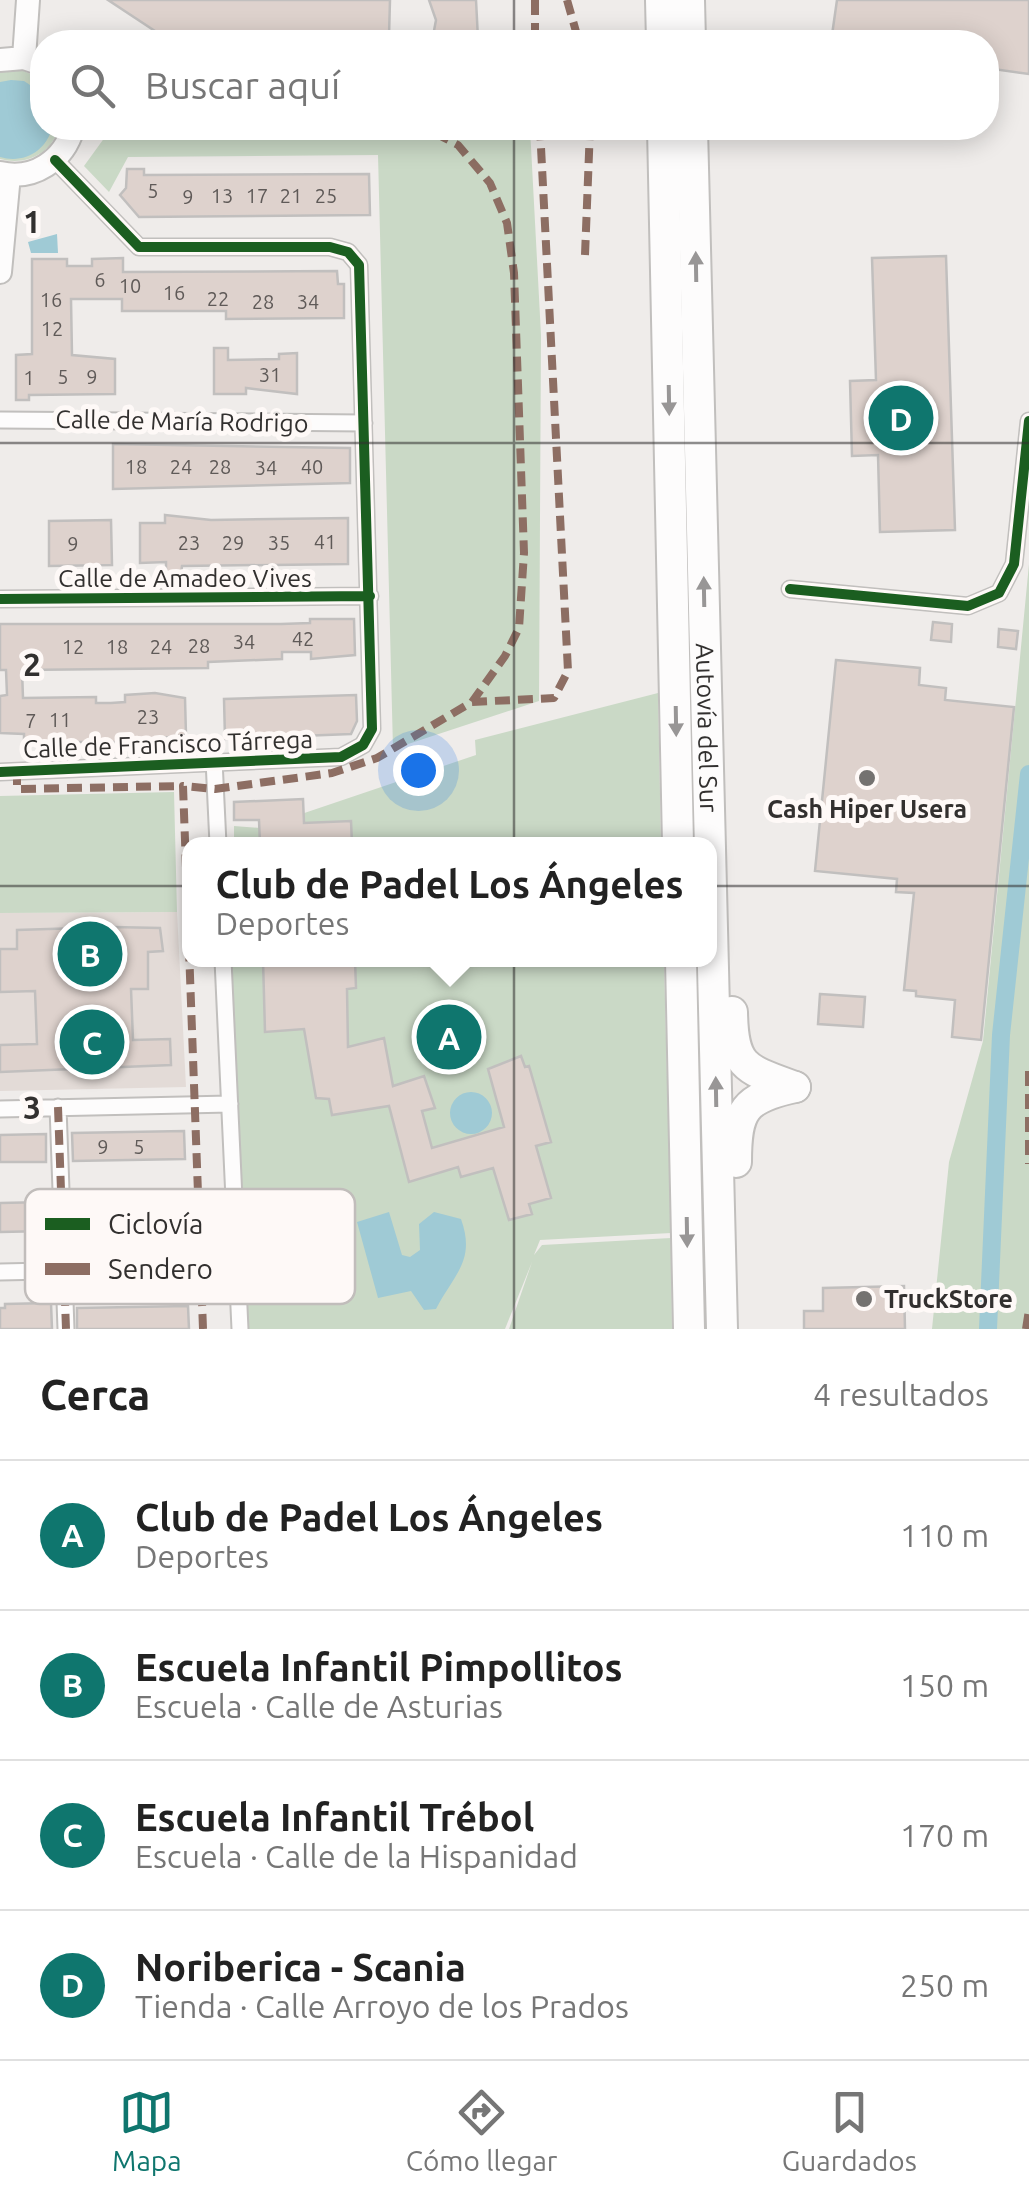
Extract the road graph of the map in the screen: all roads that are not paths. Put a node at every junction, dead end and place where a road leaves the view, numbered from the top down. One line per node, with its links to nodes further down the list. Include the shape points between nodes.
1 (28, 0): 6 (main road)
2 (661, 0): 4 (highway)
3 (689, 0): 5 (highway)
4 (662, 30)
5 (690, 30)
6 (22, 61)
7 (66, 140): 10 (main road)
8 (663, 140): 22 (highway, Autovía del Sur, one-way to 22)
9 (692, 140): 23 (highway, Autovía del Sur, one-way to 9)
10 (55, 160): 11 (main road, via 26,174); 15 (street, Calle de Francisco Tárrega, via 138,247 330,247 354,256 361,274)
11 (4, 174): 12 (main road)
12 (0, 272)
13 (0, 420): 15 (street, Calle de María Rodrigo)
14 (1029, 421): 16 (street, via 1014,564 999,593 968,606)
15 (364, 423): 17 (street, Calle de Francisco Tárrega)
16 (790, 590)
17 (370, 596): 18 (street, Calle de Amadeo Vives); 19 (street, Calle de Francisco Tárrega, via 372,729 363,746 341,757)
18 (0, 599)
19 (214, 760): 20 (street, Calle de Francisco Tárrega); 21 (street)
20 (0, 772)
21 (218, 837)
22 (678, 837)
23 (710, 837)
24 (717, 887): 40 (highway, via 725,916 733,1047 746,1066 795,1087 748,1104 736,1125 737,1288)
25 (223, 967): 28 (street)
26 (681, 967): 39 (highway, one-way to 39)
27 (714, 967): 40 (highway, Autovía del Sur, one-way to 27)
28 (230, 1104): 29 (street); 32 (street)
29 (58, 1107): 30 (street); 31 (street)
30 (0, 1109)
31 (61, 1189)
32 (233, 1189)
33 (25, 1271): 34 (street)
34 (0, 1272)
35 (65, 1304): 37 (street)
36 (238, 1304): 38 (street)
37 (66, 1329)
38 (240, 1329)
39 (689, 1329)
40 (725, 1329)

